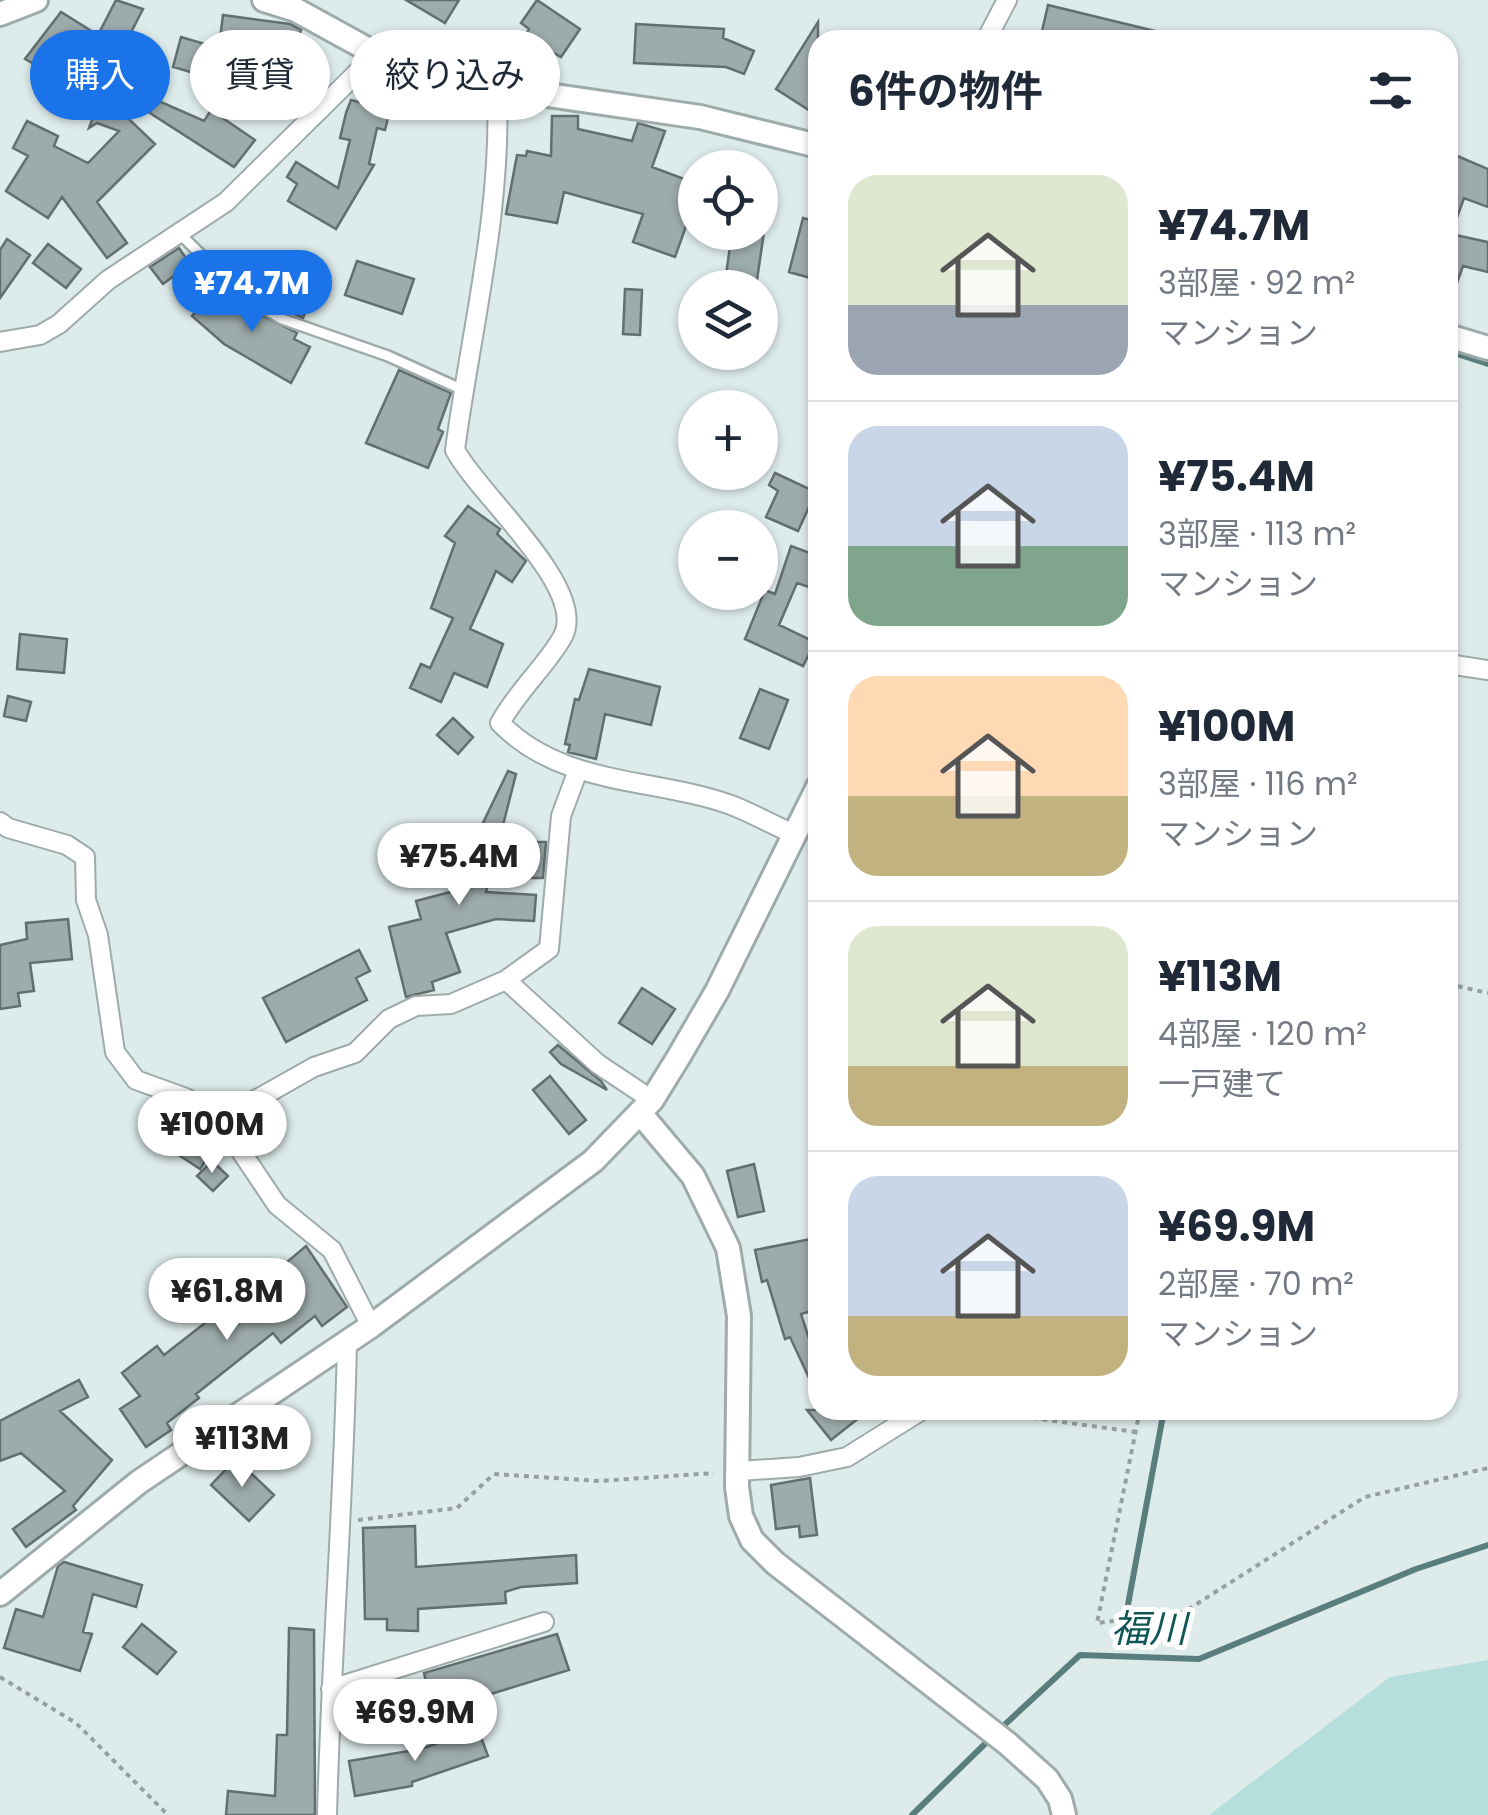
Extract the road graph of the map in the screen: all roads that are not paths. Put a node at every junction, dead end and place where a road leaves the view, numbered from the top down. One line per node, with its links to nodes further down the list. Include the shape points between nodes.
1 (36, 0): 4 (street)
2 (264, 0): 6 (street)
3 (1006, 0): 5 (street)
4 (0, 14)
5 (991, 30)
6 (350, 40)
7 (350, 80): 11 (street, via 226,202)
8 (560, 98): 10 (street, via 700,117)
9 (498, 120): 15 (street, via 488,272)
10 (808, 144)
11 (180, 236): 13 (street, via 108,280 40,335); 15 (lane, via 244,297 282,319)
12 (1458, 339): 14 (street)
13 (0, 342)
14 (1488, 348)
15 (463, 390): 18 (street, via 455,450 558,584 569,618 500,723)
16 (1458, 666): 17 (street)
17 (1488, 670)
18 (578, 772): 21 (street, via 729,804); 22 (street, via 561,816 549,949)
19 (808, 807): 21 (street)
20 (0, 822): 24 (street, via 85,857 86,900 116,1052 136,1080 186,1098)
21 (794, 834): 23 (street, via 717,991)
22 (506, 980): 23 (street); 24 (street, via 451,1004 416,1006 389,1019 355,1053 314,1066)
23 (646, 1106): 25 (street, via 594,1160); 28 (street, via 693,1176 728,1248 739,1316)
24 (220, 1120): 25 (street, via 277,1204 332,1250)
25 (371, 1326): 26 (street)
26 (347, 1342): 29 (street, via 139,1482); 31 (street, via 344,1522)
27 (906, 1420): 28 (street, via 847,1457)
28 (739, 1471): 33 (street, via 741,1516 752,1540 1008,1744 1046,1779)
29 (0, 1594)
30 (544, 1622): 31 (street)
31 (330, 1689): 32 (street)
32 (327, 1815)
33 (1064, 1815)

